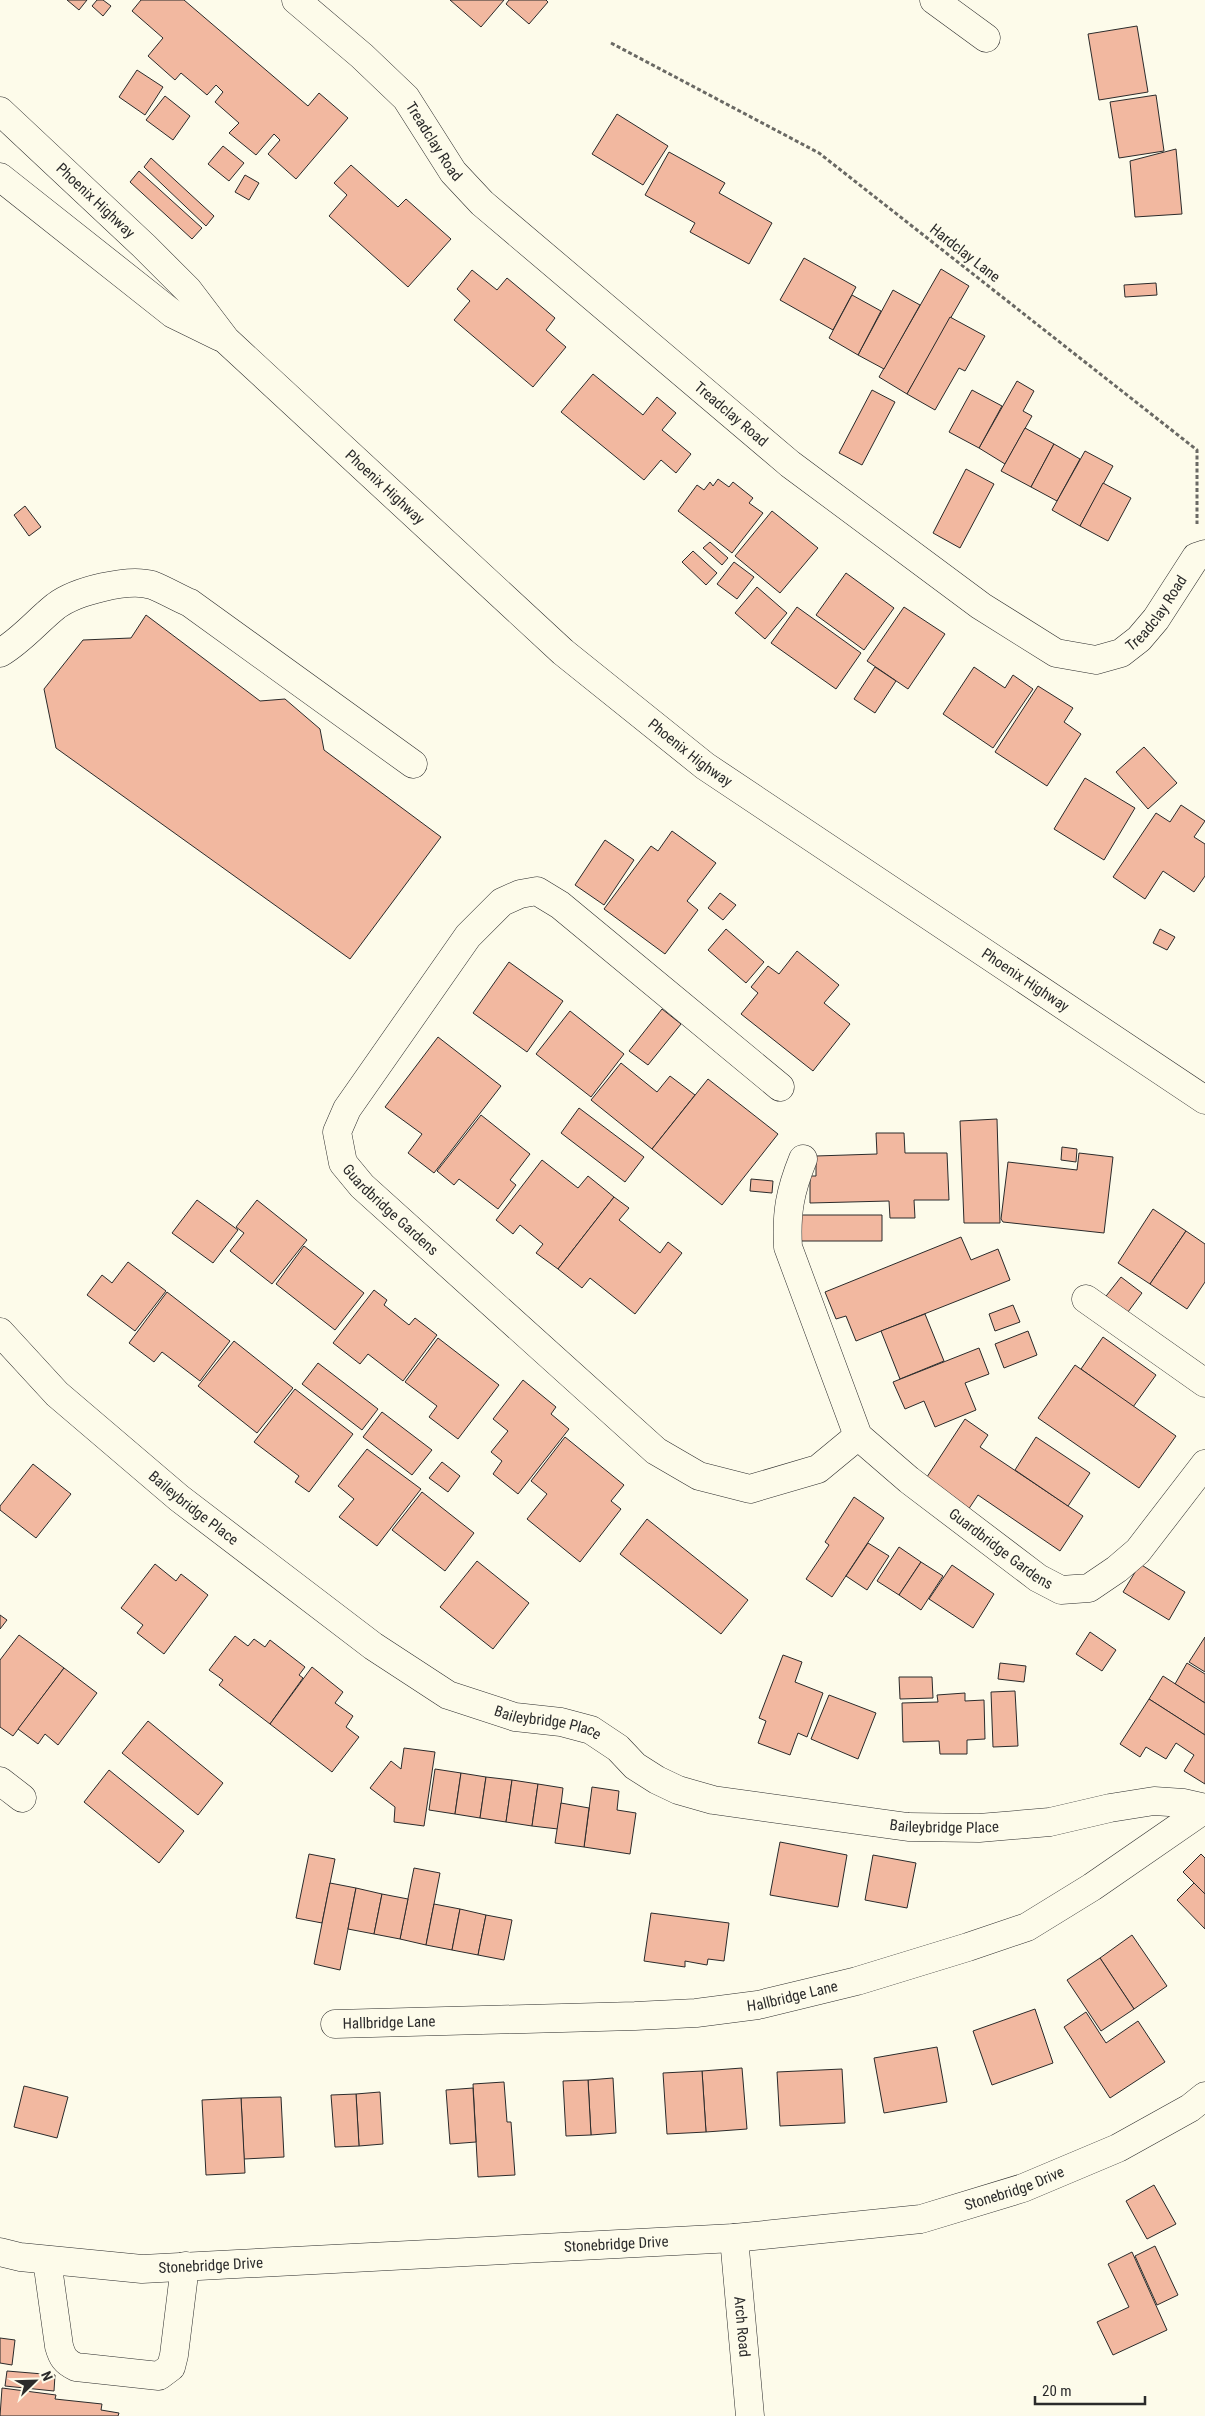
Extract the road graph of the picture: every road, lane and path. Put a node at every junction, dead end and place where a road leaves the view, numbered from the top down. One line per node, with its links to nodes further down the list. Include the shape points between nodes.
1 (296, 0): 8 (street, Treadclay Road, via 406,98 453,172 482,203 790,464 981,606 1056,653 1096,660 1121,653 1139,639 1156,619)
2 (934, 0): 3 (street)
3 (986, 38)
4 (611, 43): 8 (path, Hardclay Lane, via 820,153 1197,450)
5 (0, 111): 7 (street, Phoenix Highway, via 188,290)
6 (0, 177): 7 (street, Phoenix Highway, via 173,314)
7 (226, 340): 12 (street, Phoenix Highway, via 563,652 705,766)
8 (1201, 556)
9 (0, 653): 10 (street, via 58,605 120,582 151,585 190,603)
10 (413, 764)
11 (780, 1087): 17 (street, Guardbridge Gardens, via 560,905 538,891 502,902 468,936 347,1109 337,1132 343,1163 362,1186 656,1451 699,1476 750,1489 818,1469)
12 (1205, 1100)
13 (803, 1159): 17 (street, Guardbridge Gardens, via 789,1202 788,1247)
14 (1086, 1299): 16 (street)
15 (0, 1332): 21 (street, Baileybridge Place, via 57,1394 180,1498 373,1646 448,1695 515,1717 561,1722 591,1730 618,1748 635,1766 678,1790 713,1800 908,1827 979,1828 1050,1822 1154,1801 1184,1803)
16 (1205, 1383)
17 (858, 1436): 18 (street, Guardbridge Gardens, via 916,1486 1038,1578 1061,1590 1088,1588 1138,1551)
18 (1205, 1464)
19 (0, 1781): 20 (street)
20 (22, 1798)
21 (1205, 1809): 22 (street, Hallbridge Lane, via 1092,1887 1027,1926 857,1981 758,2005 696,2013)
22 (334, 2024)
23 (1205, 2096): 24 (street, Stonebridge Drive, via 1190,2108 1109,2152 1023,2188 922,2220)
24 (734, 2238): 27 (street, Stonebridge Drive); 28 (street, Arch Road)
25 (0, 2252): 26 (street, Stonebridge Drive)
26 (47, 2260): 27 (street, Stonebridge Drive, via 142,2269); 27 (street, via 59,2346 67,2363 76,2367 159,2376 171,2367 174,2356)
27 (185, 2266)
28 (750, 2416)

